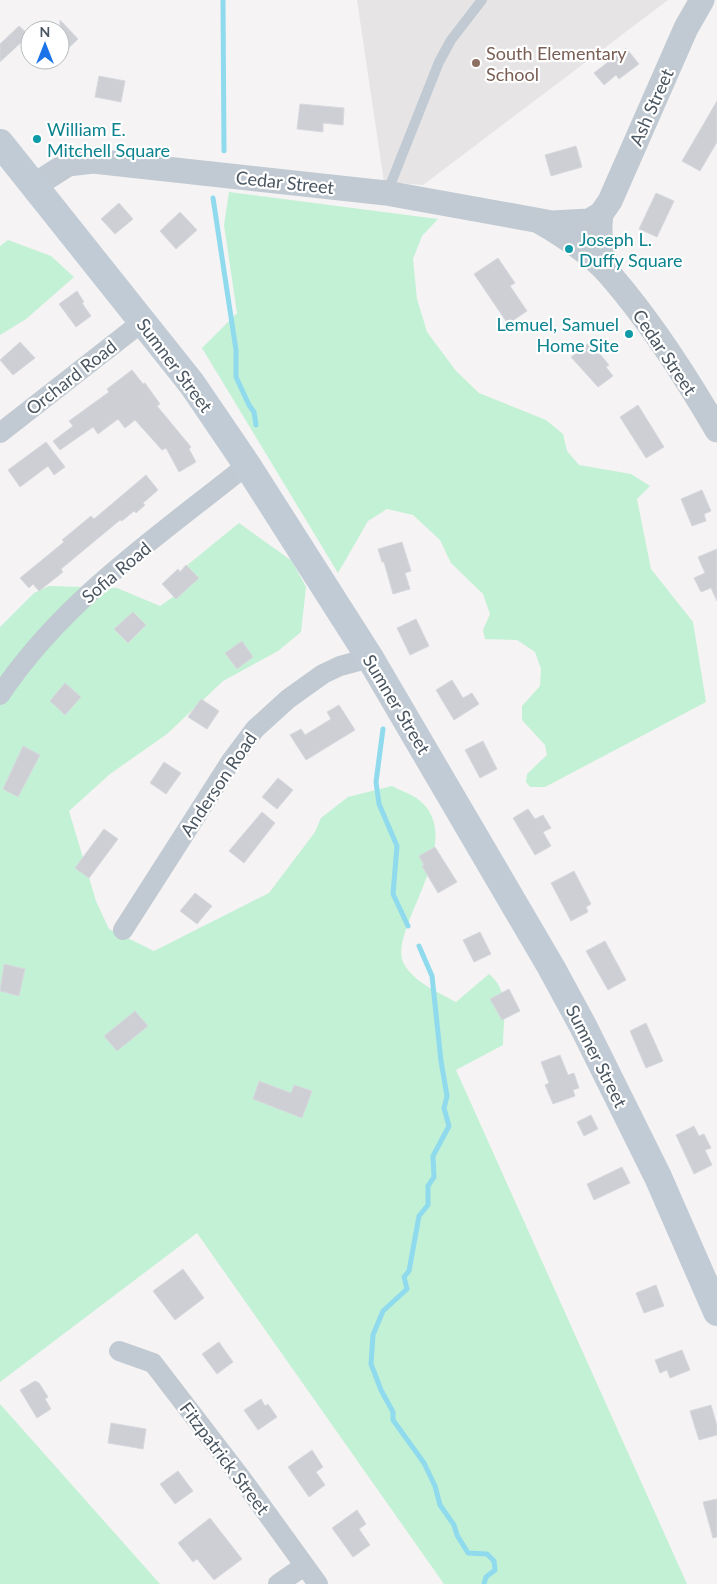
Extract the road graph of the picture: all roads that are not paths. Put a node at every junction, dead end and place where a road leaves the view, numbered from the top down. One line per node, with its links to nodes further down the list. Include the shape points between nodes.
1 (482, 0): 5 (lane, via 439,62)
2 (702, 0): 6 (street, Ash Street, via 686,28 610,201)
3 (0, 143): 4 (main road, Sumner Street)
4 (35, 185): 5 (street, Cedar Street, via 62,166 85,160); 9 (main road, Sumner Street)
5 (386, 193): 7 (street, Cedar Street)
6 (601, 214): 7 (street, Cedar Street, via 577,223); 8 (street, Cedar Street, via 601,250)
7 (539, 221): 8 (street, Cedar Street, via 574,244)
8 (611, 275): 10 (street, Cedar Street, via 673,360)
9 (142, 322): 11 (street, Orchard Road); 12 (main road, Sumner Street, via 192,384)
10 (717, 430)
11 (0, 432)
12 (247, 465): 13 (main road, Sumner Street); 14 (street, Sofia Road, via 97,585 33,651)
13 (370, 658): 15 (street, Anderson Road, via 323,674 255,728); 16 (main road, Sumner Street, via 583,1026 658,1177)
14 (0, 695)
15 (123, 930)
16 (717, 1312)
17 (119, 1351): 18 (street, Fitzpatrick Street, via 153,1363)
18 (304, 1566): 19 (street); 20 (street, Fitzpatrick Street)
19 (278, 1584)
20 (318, 1584)

